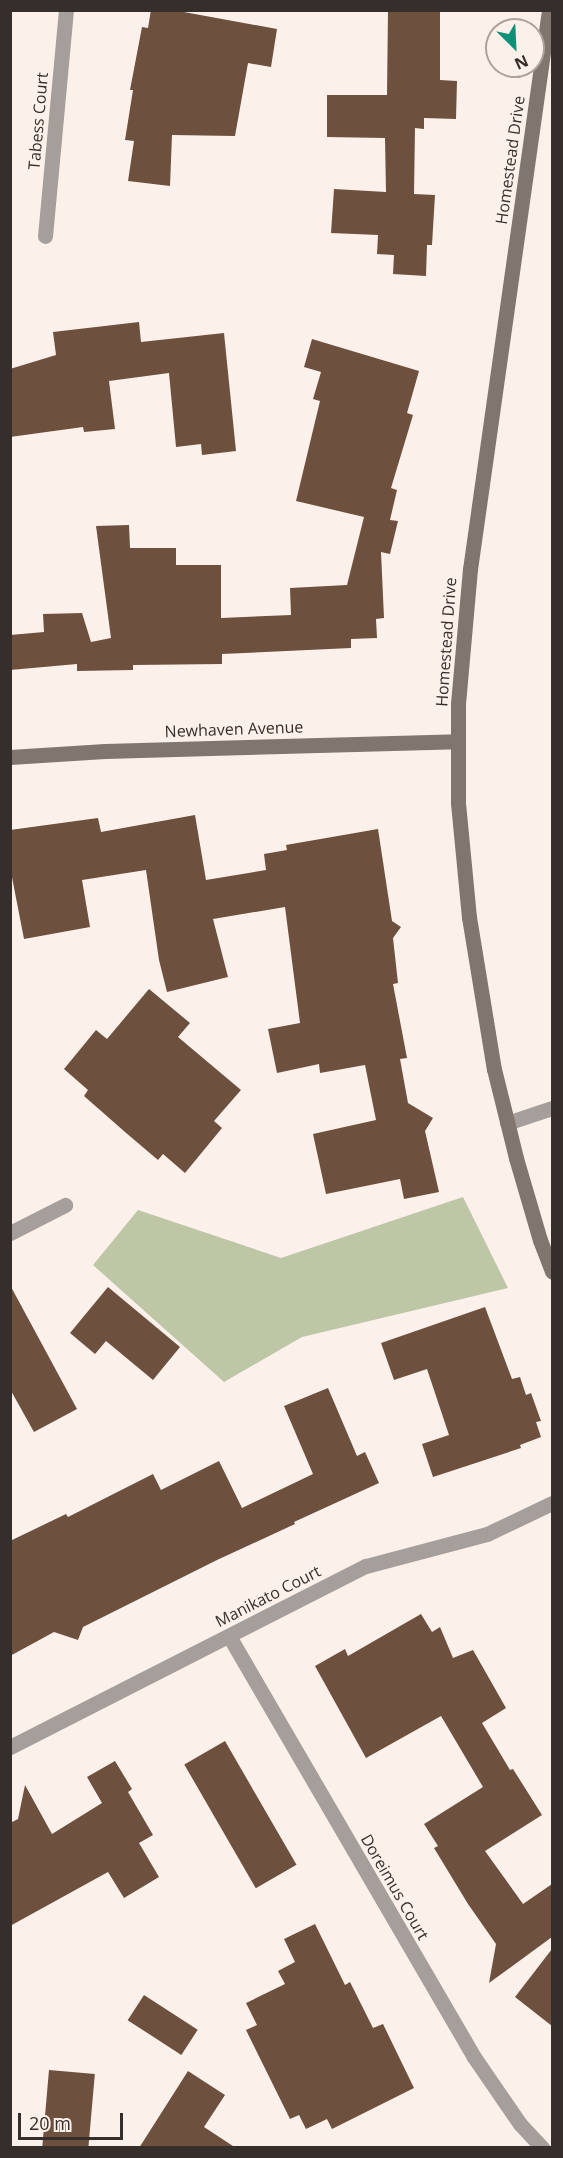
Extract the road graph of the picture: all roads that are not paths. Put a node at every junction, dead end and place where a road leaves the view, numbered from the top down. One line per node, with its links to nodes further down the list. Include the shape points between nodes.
1 (66, 10): 3 (street, Tabess Court)
2 (549, 10): 4 (street, Homestead Drive, via 470,569)
3 (45, 236)
4 (458, 741): 5 (street, Newhaven Avenue); 7 (street, Homestead Drive, via 458,803 469,917)
5 (10, 757)
6 (552, 1108): 7 (street)
7 (507, 1124): 10 (street, Homestead Drive)
8 (65, 1205): 9 (street)
9 (10, 1233)
10 (552, 1272)
11 (552, 1503): 12 (street, Manikato Court, via 488,1534 366,1566)
12 (229, 1636): 13 (street, Manikato Court); 14 (street, Doreimus Court, via 474,2057 520,2124)
13 (10, 1747)
14 (542, 2148)

